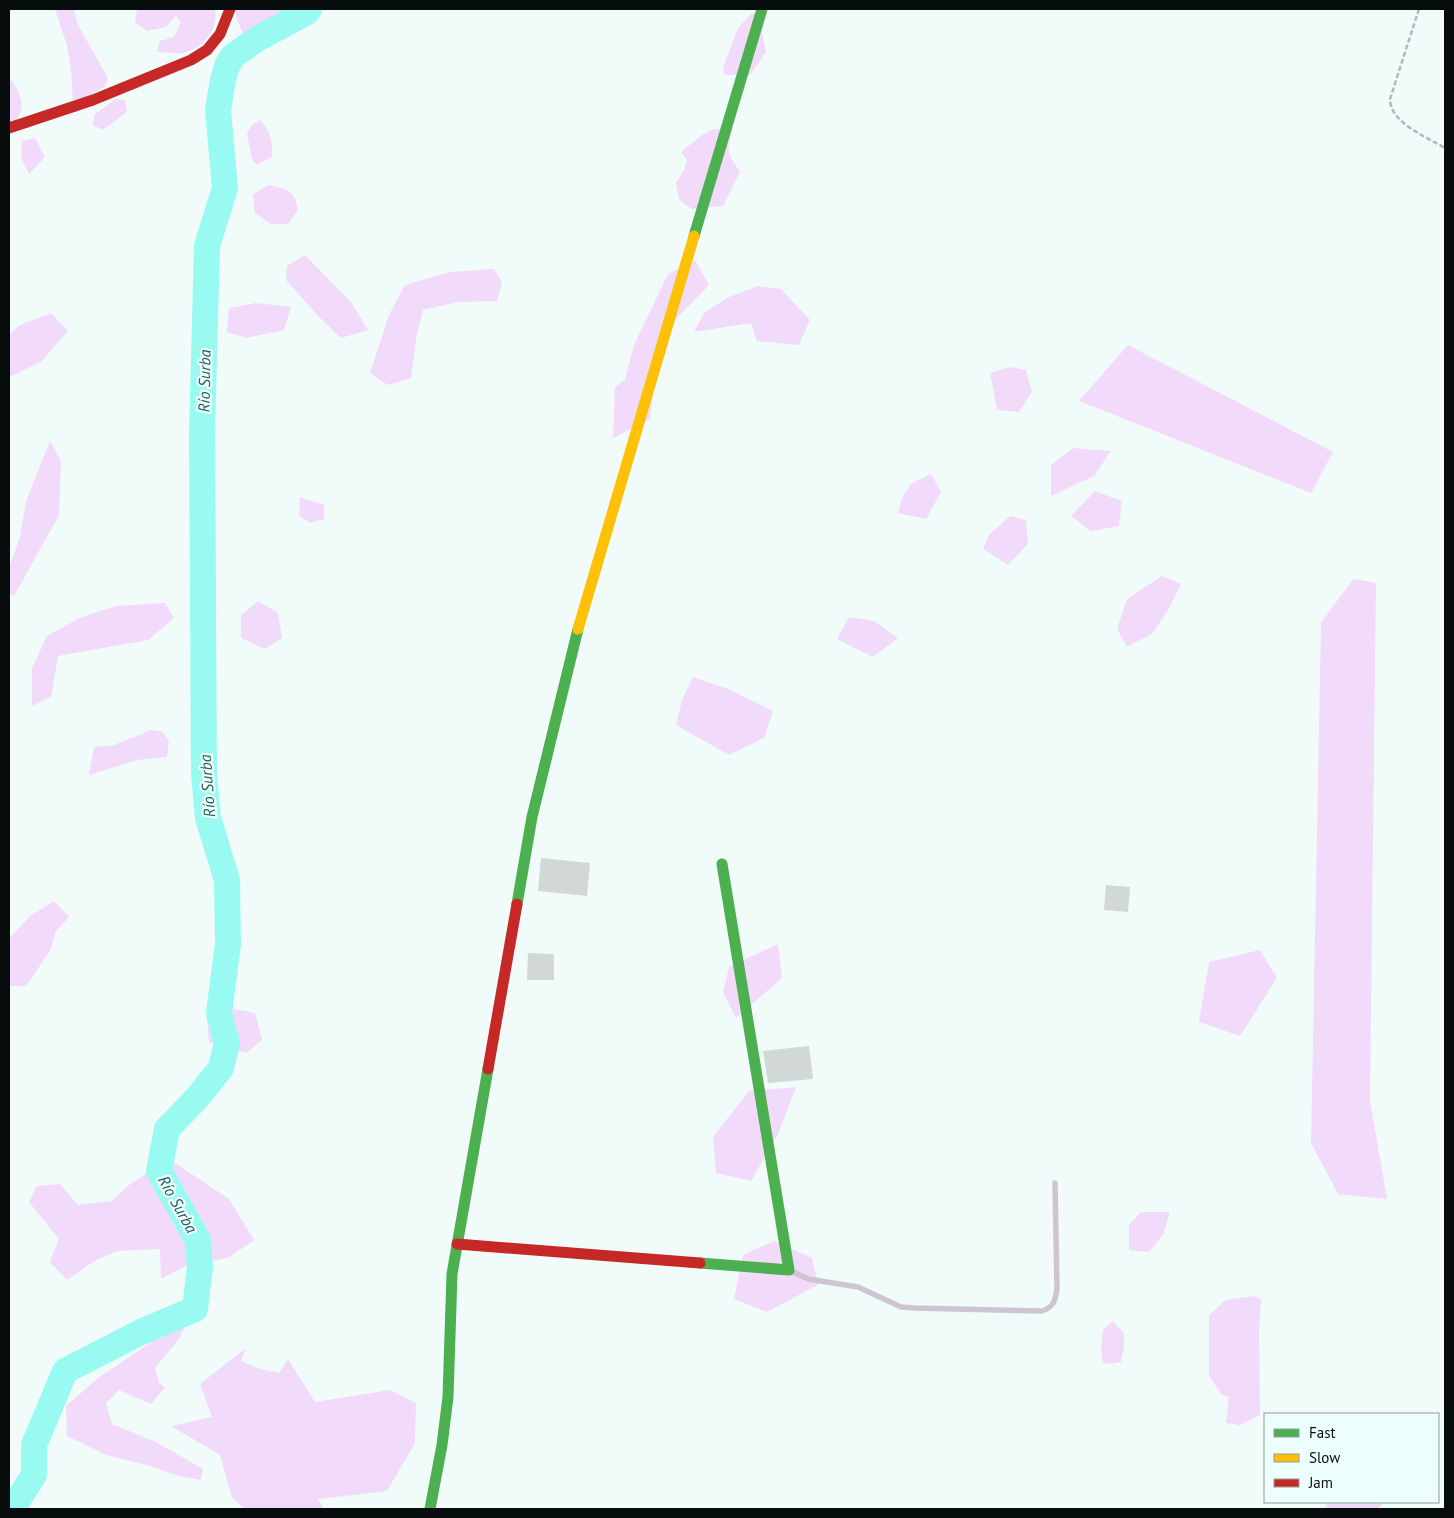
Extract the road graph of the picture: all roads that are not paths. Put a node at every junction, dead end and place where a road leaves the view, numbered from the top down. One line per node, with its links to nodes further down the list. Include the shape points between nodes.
1 (230, 9): 3 (street, via 220,34 207,50 191,60 93,100)
2 (762, 9): 6 (street, via 571,652 532,817)
3 (9, 128)
4 (722, 864): 7 (street)
5 (1055, 1183): 7 (lane, via 1057,1289 1055,1303 1050,1309 902,1307 858,1287 808,1279)
6 (456, 1244): 7 (street); 8 (street, via 449,1303 449,1382)
7 (789, 1270)
8 (430, 1509)

